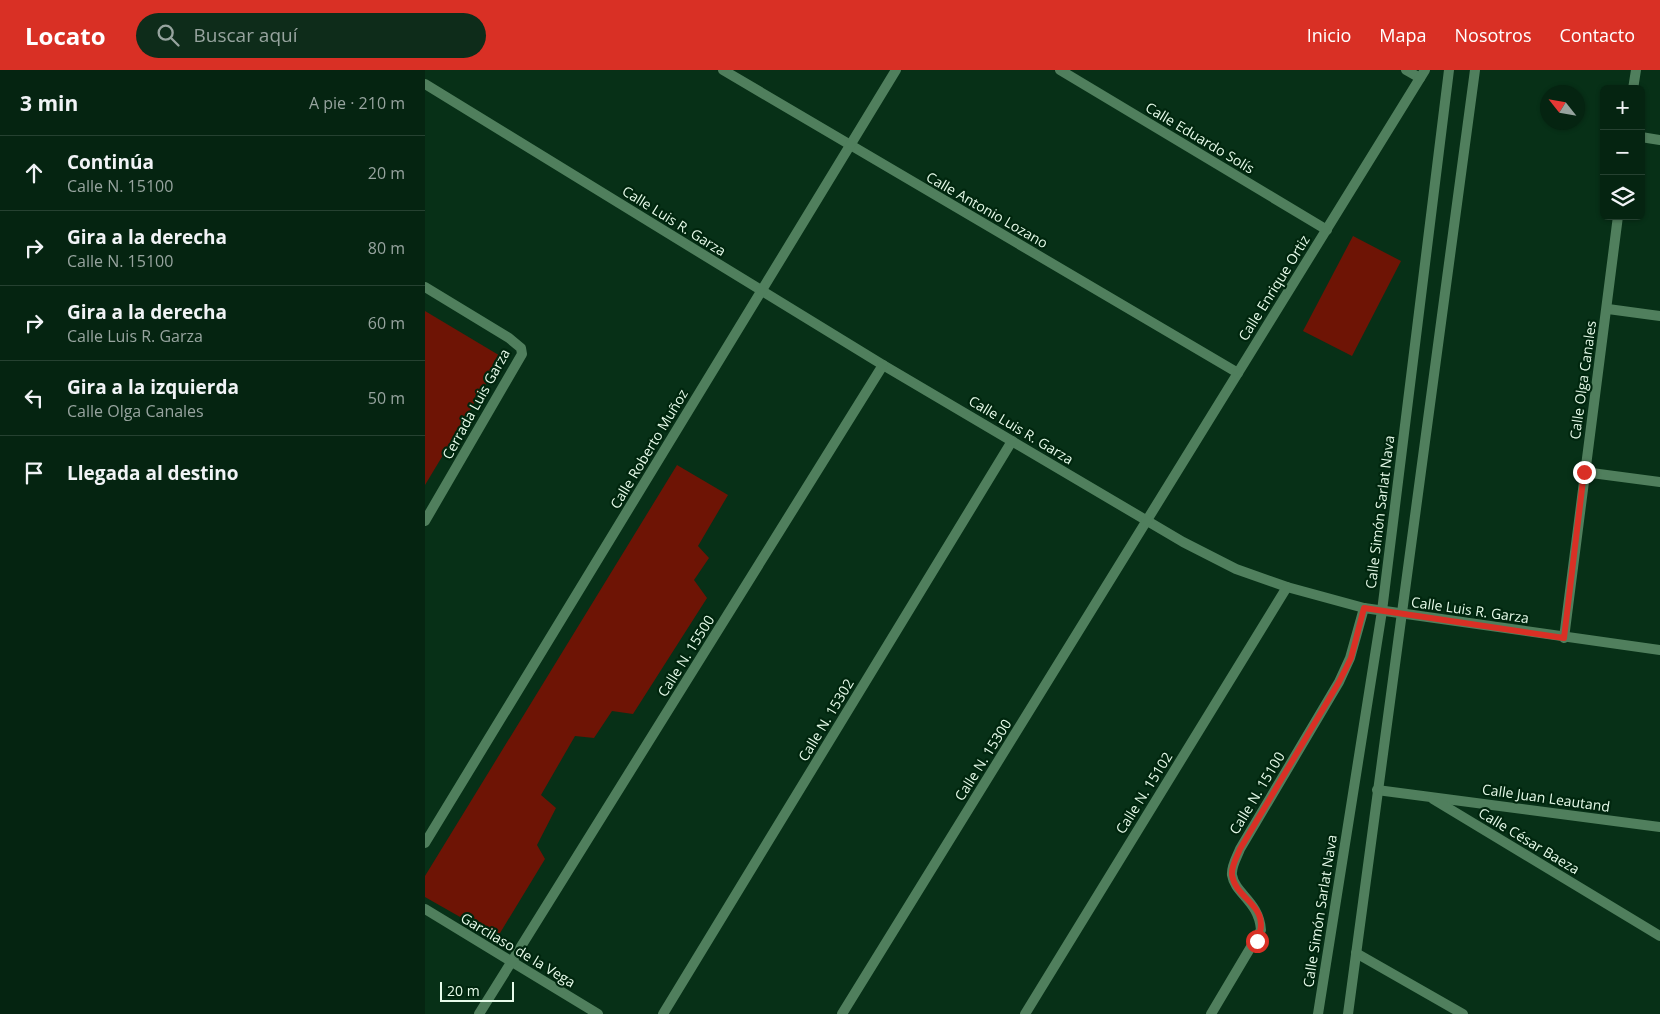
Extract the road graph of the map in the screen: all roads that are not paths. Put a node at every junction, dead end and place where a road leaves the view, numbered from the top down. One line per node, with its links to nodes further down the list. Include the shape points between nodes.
1 (723, 70): 13 (street, Calle Antonio Lozano)
2 (897, 70): 13 (street, Calle Roberto Muñoz)
3 (1060, 70): 15 (street, Calle Eduardo Solís)
4 (1406, 70): 8 (street)
5 (1449, 70): 29 (street, Calle Simón Sarlat Nava)
6 (1475, 70): 30 (street)
7 (1636, 70): 10 (street)
8 (1422, 74): 15 (street, Calle Enrique Ortiz)
9 (425, 84): 17 (street, Calle Luis R. Garza)
10 (1634, 85)
11 (1645, 138): 12 (street)
12 (1660, 140)
13 (850, 145): 17 (street, Calle Roberto Muñoz); 21 (street, Calle Antonio Lozano)
14 (1618, 220): 18 (street, Calle Olga Canales)
15 (1327, 230): 21 (street, Calle Enrique Ortiz)
16 (425, 287): 26 (street, Cerrada Luis Garza, via 509,338 521,348 522,354)
17 (761, 290): 20 (street, Calle Luis R. Garza); 36 (street, Calle Roberto Muñoz)
18 (1608, 309): 19 (street); 23 (street, Calle Olga Canales)
19 (1660, 316)
20 (883, 365): 22 (street, Calle Luis R. Garza); 40 (street, Calle N. 15500)
21 (1238, 373): 25 (street, Calle Enrique Ortiz)
22 (1012, 441): 25 (street, Calle Luis R. Garza); 43 (street, Calle N. 15302)
23 (1584, 472): 24 (street); 31 (street, Calle Olga Canales)
24 (1660, 482)
25 (1147, 520): 27 (street, Calle Luis R. Garza, via 1236,569); 44 (street, Calle N. 15300)
26 (425, 521)
27 (1287, 587): 28 (street, Calle Luis R. Garza); 45 (street, Calle N. 15102)
28 (1364, 608): 29 (street, Calle Luis R. Garza); 46 (street, Calle N. 15100, via 1351,658 1339,682 1233,866 1232,876 1258,914 1261,930)
29 (1382, 611): 30 (street, Calle Luis R. Garza); 47 (street, Calle Simón Sarlat Nava)
30 (1402, 614): 31 (street, Calle Luis R. Garza); 33 (street)
31 (1564, 638): 32 (street, Calle Luis R. Garza)
32 (1660, 650)
33 (1377, 790): 34 (street, Calle César Baeza); 39 (street)
34 (1428, 796): 35 (street, Calle Juan Leautand); 38 (street, Calle César Baeza)
35 (1660, 827)
36 (425, 843)
37 (425, 909): 40 (street, Garcilaso de la Vega)
38 (1660, 936)
39 (1356, 953): 48 (street); 49 (street)
40 (512, 962): 41 (street, Calle N. 15500); 42 (street, Garcilaso de la Vega)
41 (479, 1014)
42 (598, 1014)
43 (663, 1014)
44 (842, 1014)
45 (1025, 1014)
46 (1211, 1014)
47 (1318, 1014)
48 (1348, 1014)
49 (1463, 1014)

